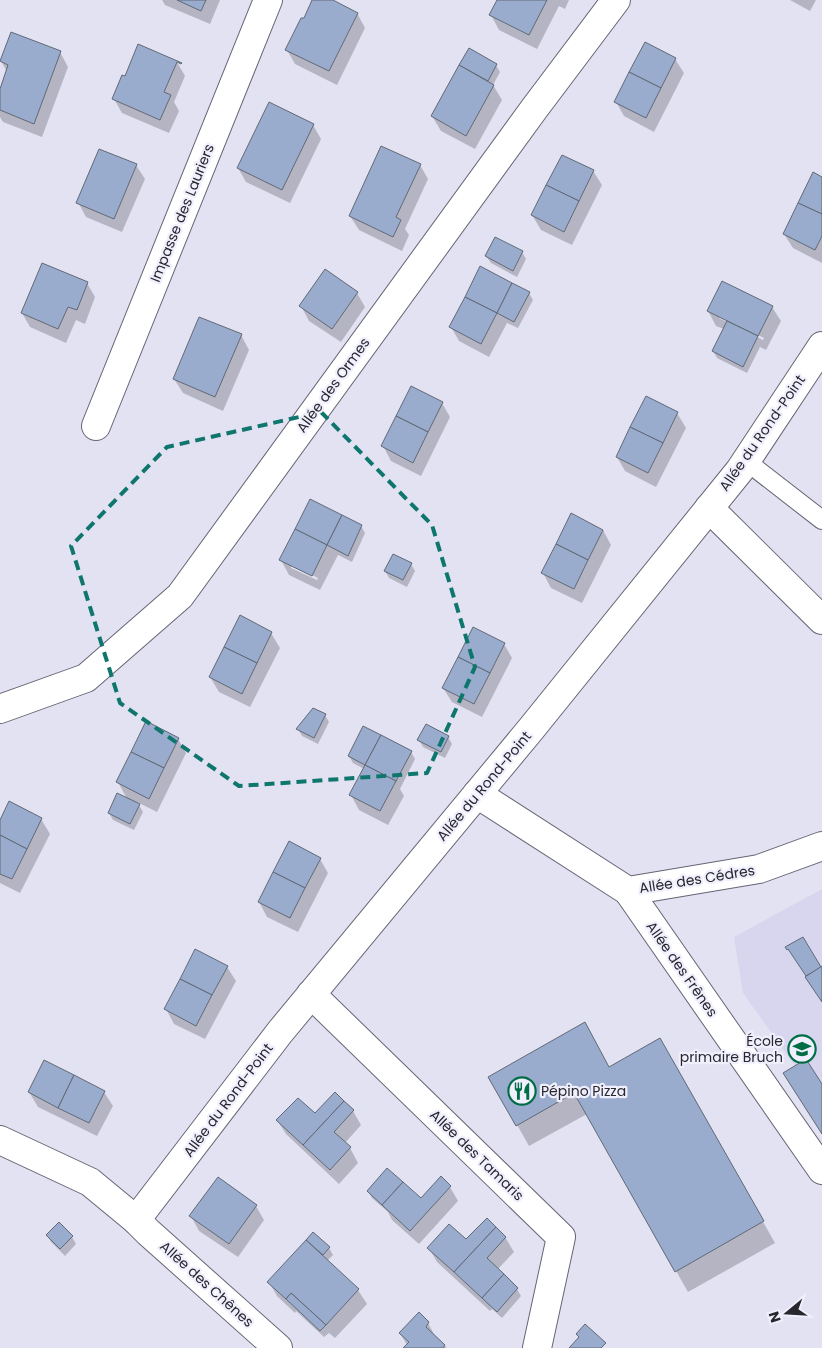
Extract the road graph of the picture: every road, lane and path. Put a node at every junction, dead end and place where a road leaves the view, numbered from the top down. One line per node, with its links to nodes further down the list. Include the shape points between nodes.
1 (268, 0): 4 (street, Impasse des Lauriers)
2 (616, 0): 9 (street, Allée des Ormes, via 180,596 86,678)
3 (822, 346): 5 (street, Allée du Rond-Point)
4 (96, 426)
5 (746, 461): 6 (street, Allée du Rond-Point); 7 (lane)
6 (709, 508): 8 (street); 10 (street, Allée du Rond-Point)
7 (822, 520)
8 (822, 620)
9 (0, 709)
10 (477, 794): 12 (street, Allée des Cédres); 13 (street, Allée du Rond-Point)
11 (822, 846): 12 (street, Allée des Cédres, via 759,869)
12 (628, 891): 15 (street, Allée des Frênes)
13 (311, 994): 16 (street, Allée du Rond-Point); 18 (street, Allée des Tamaris, via 561,1237)
14 (0, 1140): 16 (street, Allée des Chênes, via 90,1182)
15 (822, 1170)
16 (136, 1220): 17 (street, Allée des Chênes)
17 (278, 1348)
18 (537, 1348)

